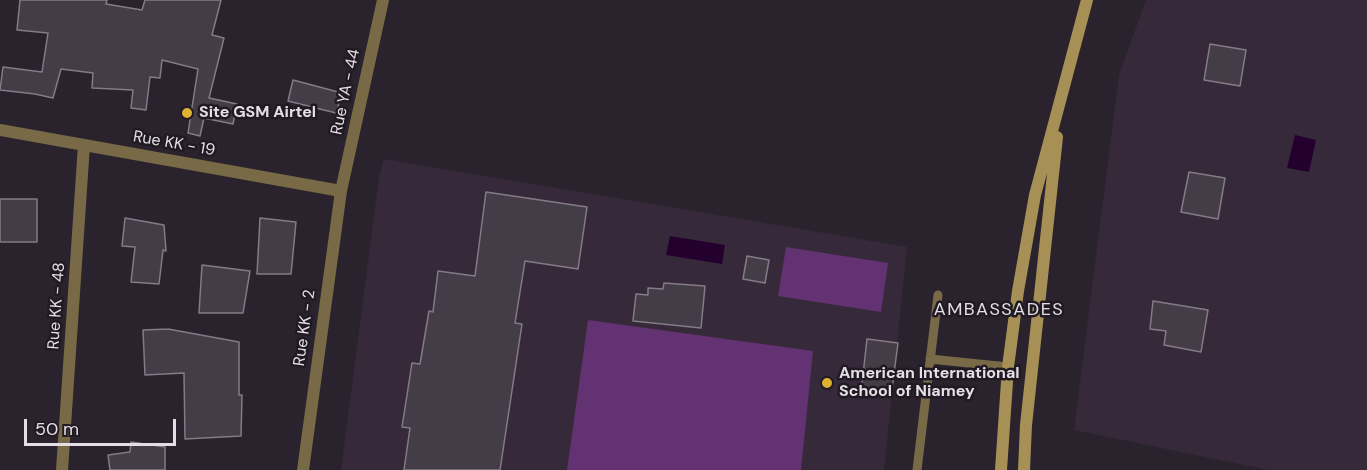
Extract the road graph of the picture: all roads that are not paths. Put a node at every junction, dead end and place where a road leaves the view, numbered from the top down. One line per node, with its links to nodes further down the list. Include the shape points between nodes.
1 (1087, 0): 3 (main road)
2 (379, 1): 6 (street, Rue YA - 44)
3 (1061, 97): 9 (main road, via 1035,195); 14 (main road)
4 (0, 130): 5 (street, Rue KK - 19)
5 (84, 145): 6 (street, Rue KK - 19); 10 (street, Rue KK - 48)
6 (341, 191): 11 (street, Rue KK - 2)
7 (938, 295): 8 (lane)
8 (930, 359): 9 (lane); 12 (lane)
9 (1008, 367): 13 (main road)
10 (62, 470)
11 (303, 470)
12 (917, 470)
13 (1001, 470)
14 (1024, 470)

